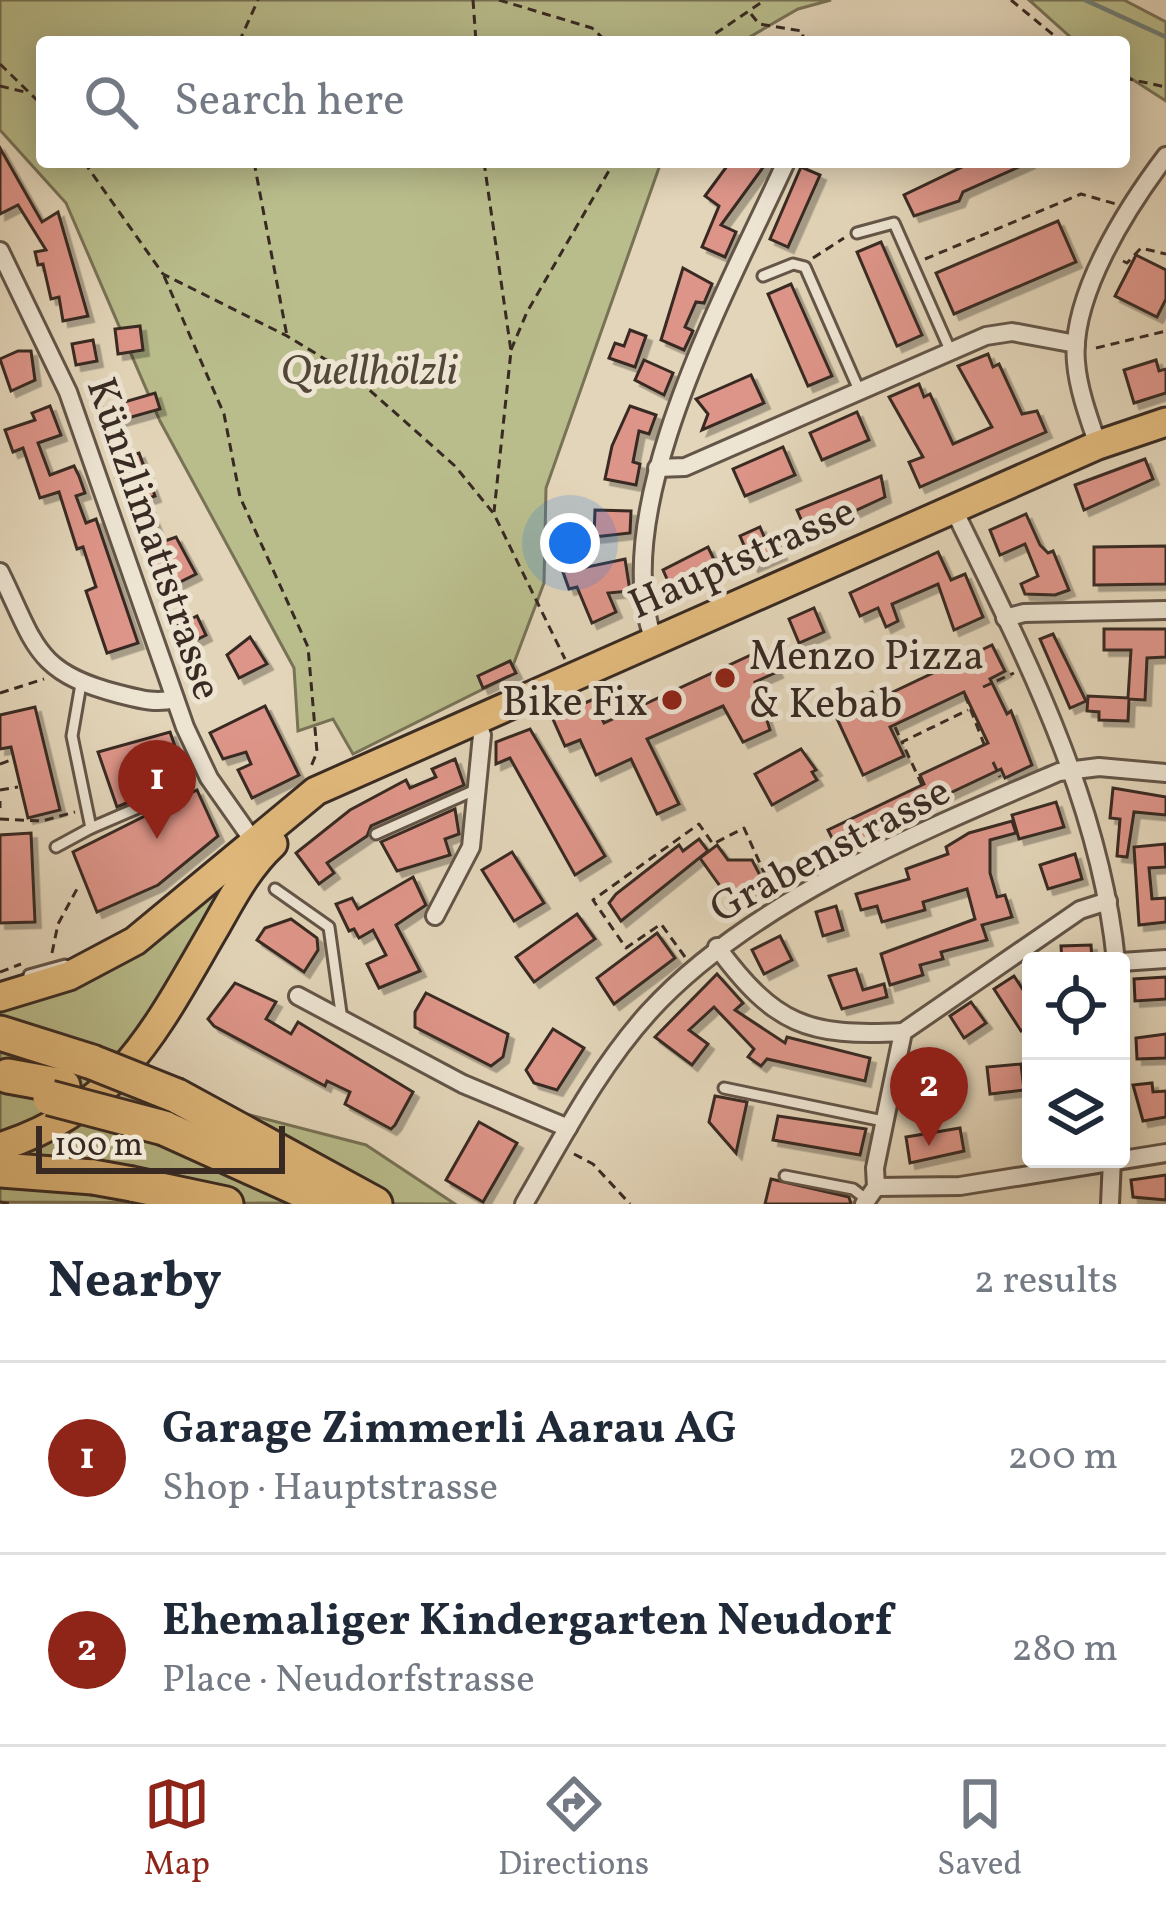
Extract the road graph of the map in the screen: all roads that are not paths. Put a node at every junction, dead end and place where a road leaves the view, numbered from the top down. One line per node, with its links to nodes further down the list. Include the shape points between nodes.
1 (1166, 155): 6 (street, via 1094,278)
2 (783, 168): 11 (street)
3 (857, 233): 7 (lane, via 894,223)
4 (0, 251): 18 (street, Künzlimattstrasse, via 68,392)
5 (763, 276): 8 (lane, via 803,264)
6 (1076, 344): 7 (street, via 1012,332); 10 (street)
7 (951, 352): 8 (street)
8 (860, 392): 11 (street, via 685,467)
9 (1166, 422): 10 (main road, Hauptstrasse)
10 (1098, 445): 12 (main road, Hauptstrasse)
11 (657, 468): 16 (street, via 646,531)
12 (953, 508): 15 (street); 16 (main road, Hauptstrasse)
13 (0, 572): 17 (street, via 52,668)
14 (1166, 610): 15 (street)
15 (1006, 618): 20 (street)
16 (654, 640): 19 (main road, Hauptstrasse)
17 (81, 684): 18 (street); 25 (lane, via 72,736)
18 (175, 699): 28 (street, Künzlimattstrasse, via 199,760)
19 (476, 721): 22 (main road, Hauptstrasse); 23 (street)
20 (1072, 769): 21 (street); 30 (street); 32 (street, Grabenstrasse, via 780,908)
21 (1166, 773)
22 (354, 775): 28 (main road, Hauptstrasse); 28 (main road, Hauptstrasse, via 295,807)
23 (477, 789): 26 (lane); 31 (street, via 466,862)
24 (164, 797): 25 (lane)
25 (91, 828): 27 (lane)
26 (376, 834)
27 (56, 847)
28 (260, 847): 36 (main road, Hauptstrasse); 48 (main road, Hauptstrasse, via 128,1068 67,1117)
29 (275, 889): 40 (lane, via 329,927)
30 (1108, 901): 33 (street); 41 (street, via 1080,910)
31 (435, 916)
32 (717, 947): 41 (street, via 752,993 785,1018 827,1033); 47 (street, Grabenstrasse, via 645,1017)
33 (1116, 952)
34 (1166, 959): 35 (street)
35 (1130, 961)
36 (100, 962): 37 (lane, via 44,969); 39 (main road, Hauptstrasse)
37 (0, 986)
38 (298, 996): 40 (street)
39 (0, 997)
40 (342, 1020): 47 (street)
41 (903, 1032): 46 (street)
42 (0, 1033): 45 (highway, bridge, via 92,1062)
43 (3, 1080): 45 (highway, bridge)
44 (724, 1088): 46 (lane)
45 (170, 1113): 57 (highway); 58 (highway); 59 (highway)
46 (884, 1121): 55 (street)
47 (568, 1128): 60 (street, Grabenstrasse)
48 (0, 1147)
49 (1166, 1153): 50 (street)
50 (1130, 1158)
51 (1066, 1168): 55 (street)
52 (1112, 1168): 61 (street)
53 (0, 1170): 56 (highway, bridge)
54 (785, 1176): 55 (lane)
55 (869, 1196)
56 (226, 1204)
57 (332, 1204)
58 (362, 1204)
59 (375, 1204)
60 (524, 1204)
61 (1110, 1204)

